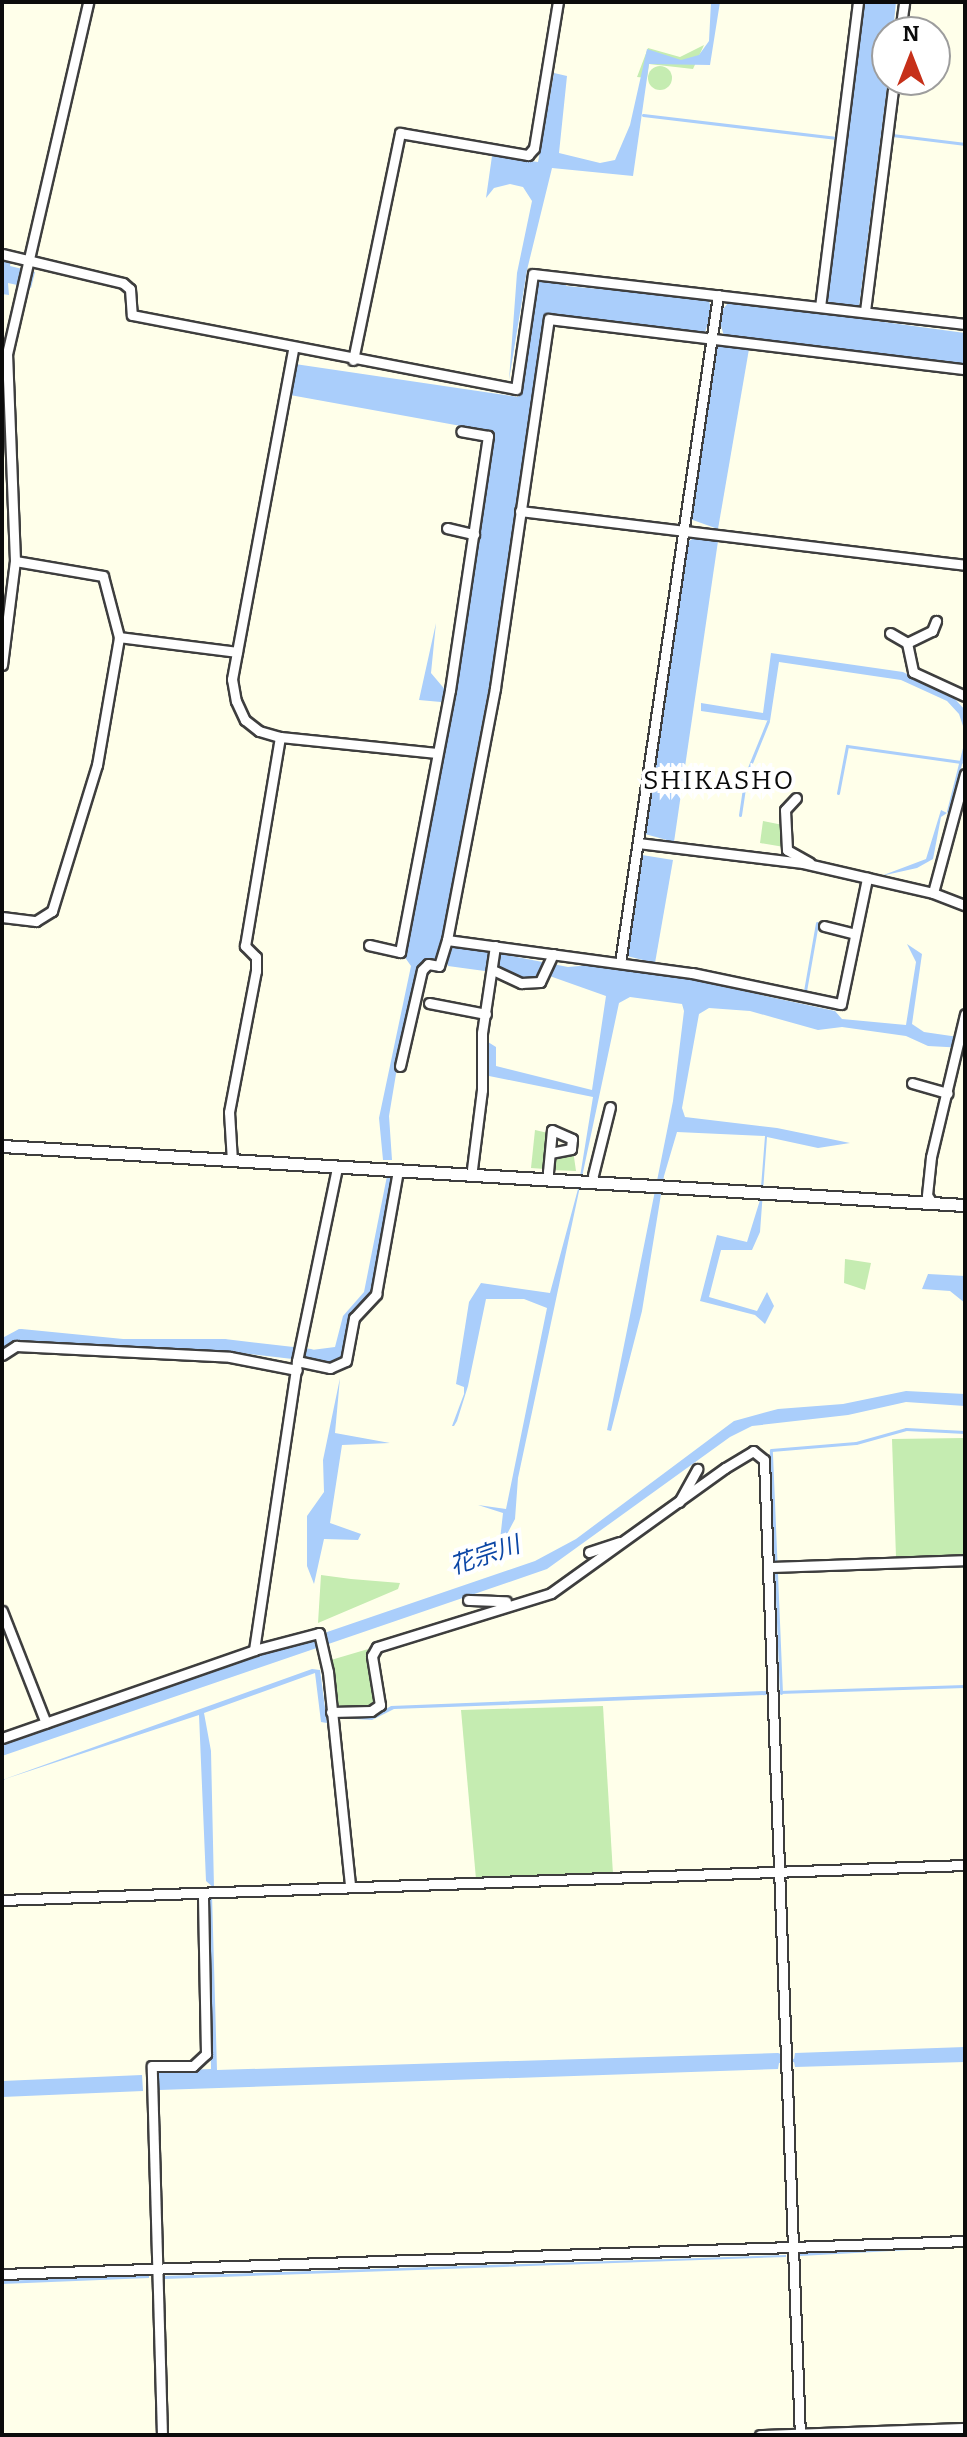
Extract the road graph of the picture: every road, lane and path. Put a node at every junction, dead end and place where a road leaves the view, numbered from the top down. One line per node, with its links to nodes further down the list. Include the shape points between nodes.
1 (88, 2): 6 (street)
2 (558, 2): 13 (street, via 534,148 528,155 400,133)
3 (858, 2): 8 (street)
4 (892, 96): 9 (street)
5 (2, 254): 6 (street)
6 (27, 261): 12 (street, via 128,286 132,315); 15 (street, via 7,354)
7 (717, 299): 8 (street); 11 (street); 13 (street, via 533,274 516,389)
8 (820, 307): 9 (street)
9 (865, 311): 10 (street)
10 (965, 324)
11 (712, 335): 14 (street); 17 (street, via 549,319); 19 (street)
12 (293, 352): 13 (street); 27 (street)
13 (353, 360)
14 (965, 369)
15 (5, 428): 21 (street)
16 (461, 431): 20 (street, via 488,436)
17 (520, 511): 19 (street); 42 (street, via 495,688)
18 (447, 528): 20 (street)
19 (683, 530): 22 (street); 34 (street)
20 (474, 534): 31 (street)
21 (15, 561): 25 (street, via 103,576); 28 (street)
22 (965, 565)
23 (936, 621): 26 (street, via 932,631)
24 (890, 633): 26 (street)
25 (119, 637): 27 (street); 39 (street, via 97,765 52,911 36,921)
26 (907, 643): 29 (street, via 913,672)
27 (237, 652): 30 (street, via 232,679 245,720)
28 (2, 665)
29 (965, 696)
30 (280, 737): 31 (street); 57 (street, via 245,946 256,957 256,971 229,1112)
31 (437, 753): 43 (street, via 400,952)
32 (965, 774): 37 (street)
33 (796, 798): 35 (street, via 785,810 787,850)
34 (638, 843): 35 (street); 46 (street)
35 (817, 867): 36 (street)
36 (867, 878): 37 (street); 41 (street)
37 (933, 893): 38 (street)
38 (965, 905)
39 (2, 917)
40 (824, 926): 41 (street)
41 (852, 933): 46 (street, via 841,1004)
42 (447, 940): 44 (street); 51 (street, via 439,966 428,964 422,970)
43 (369, 945)
44 (495, 946): 45 (street); 47 (street)
45 (553, 954): 46 (street); 47 (street, via 540,982 521,983)
46 (620, 963)
47 (495, 971): 49 (street)
48 (429, 1003): 49 (street)
49 (486, 1014): 59 (street)
50 (965, 1014): 53 (street)
51 (400, 1066)
52 (912, 1083): 53 (street)
53 (948, 1093): 63 (street, via 931,1157 927,1195)
54 (610, 1107): 61 (street)
55 (2, 1146): 57 (street)
56 (550, 1153): 62 (street)
57 (232, 1161): 58 (street)
58 (337, 1167): 60 (street); 66 (street)
59 (472, 1169)
60 (398, 1171): 62 (street); 66 (street, via 376,1294 354,1318 346,1361 330,1368)
61 (593, 1175)
62 (548, 1179): 63 (street)
63 (932, 1203): 64 (street)
64 (965, 1205)
65 (2, 1355): 66 (street, via 16,1346 230,1357)
66 (297, 1366): 76 (street)
67 (697, 1469): 68 (street)
68 (679, 1502): 69 (street); 72 (street, via 753,1451 760,1455)
69 (629, 1540): 70 (street); 77 (street, via 551,1593 377,1647 372,1656 380,1705 371,1711)
70 (589, 1552)
71 (965, 1560): 72 (street)
72 (769, 1567): 81 (street)
73 (468, 1600): 74 (street)
74 (506, 1601)
75 (2, 1611): 78 (street)
76 (254, 1650): 77 (street, via 319,1633); 78 (street)
77 (331, 1712): 82 (street)
78 (46, 1723): 79 (street)
79 (2, 1738)
80 (965, 1865): 81 (street)
81 (780, 1871): 82 (street); 86 (street)
82 (350, 1886): 83 (street)
83 (203, 1893): 84 (street); 88 (street, via 206,2054 193,2066 152,2066)
84 (2, 1900)
85 (965, 2241): 86 (street)
86 (794, 2247): 88 (street); 90 (street)
87 (2, 2274): 88 (street)
88 (156, 2274): 91 (street)
89 (965, 2428): 90 (street)
90 (800, 2434): 92 (street)
91 (162, 2435)
92 (760, 2435)

